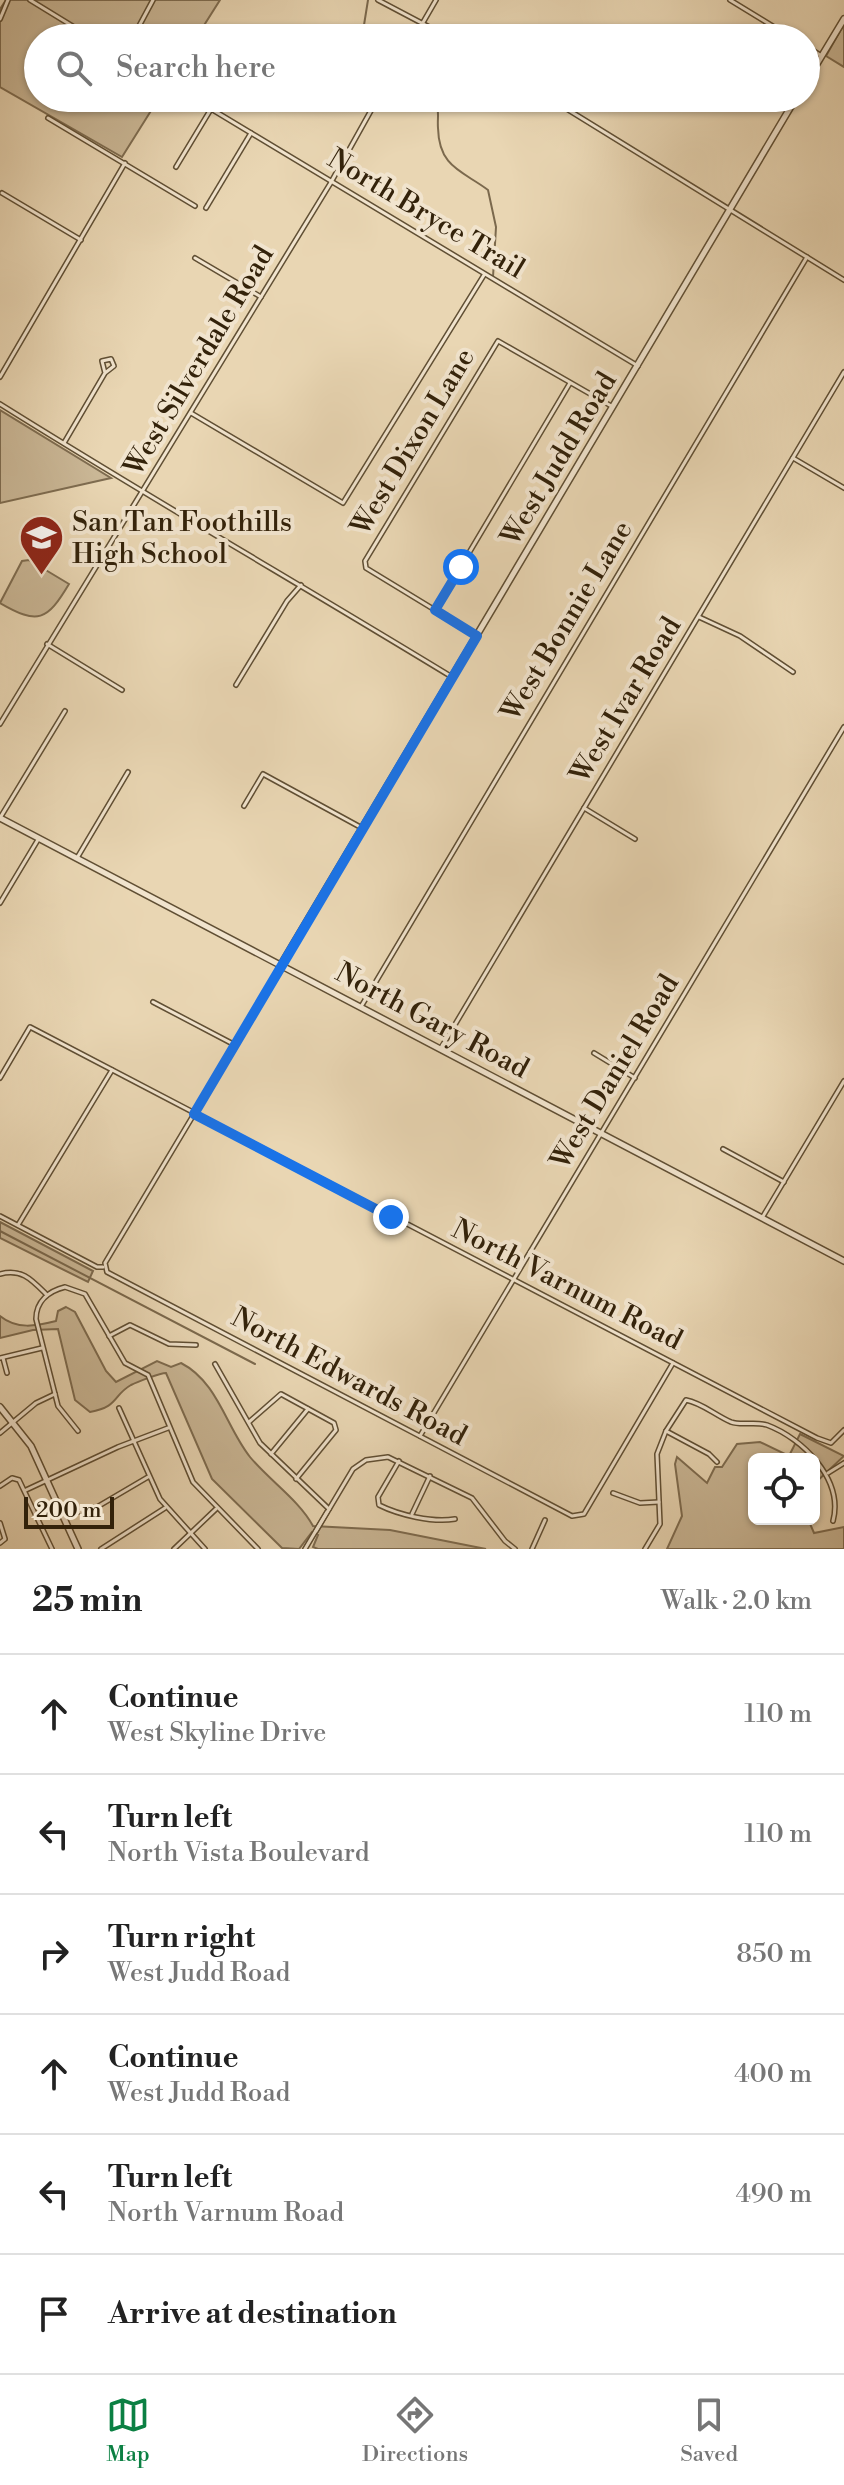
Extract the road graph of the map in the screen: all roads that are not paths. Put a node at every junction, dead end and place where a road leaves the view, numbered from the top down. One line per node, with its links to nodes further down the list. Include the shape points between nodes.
1 (8, 0): 7 (street)
2 (30, 0): 10 (street)
3 (153, 0): 11 (street)
4 (378, 0): 9 (street)
5 (436, 0): 9 (street)
6 (730, 0): 12 (street)
7 (0, 19)
8 (844, 19): 13 (street)
9 (422, 23)
10 (69, 24)
11 (140, 24)
12 (769, 24)
13 (822, 56): 14 (street)
14 (820, 59)
15 (209, 112): 23 (street)
16 (216, 112): 21 (street, North Bryce Trail)
17 (370, 112): 24 (street, West Silverdale Road)
18 (572, 112): 28 (street)
19 (788, 112): 28 (street, West Judd Road)
20 (48, 118): 22 (street)
21 (251, 133): 24 (street, North Bryce Trail); 27 (street)
22 (125, 163): 26 (street); 29 (street)
23 (176, 167)
24 (331, 182): 32 (street, North Bryce Trail); 34 (street, West Silverdale Road)
25 (2, 193): 29 (street)
26 (195, 206)
27 (206, 208)
28 (729, 210): 30 (street); 35 (street, West Judd Road)
29 (81, 240): 38 (street)
30 (807, 257): 33 (street); 70 (street, West Bonnie Lane)
31 (195, 258): 34 (street)
32 (485, 274): 35 (street, North Bryce Trail); 42 (street, via 343,503)
33 (844, 280)
34 (261, 297): 42 (street, West Silverdale Road)
35 (638, 366): 41 (street, West Judd Road)
36 (844, 372): 44 (street, West Ivar Road)
37 (105, 373): 43 (street)
38 (0, 377)
39 (571, 382): 41 (street); 48 (street); 48 (street, West Dixon Lane, via 498,341 364,566)
40 (0, 404): 43 (street)
41 (613, 407): 50 (street, West Judd Road)
42 (191, 413): 46 (street, West Silverdale Road)
43 (63, 443): 46 (street)
44 (793, 458): 45 (street); 49 (street, West Ivar Road)
45 (844, 488)
46 (142, 493): 47 (street); 51 (street, West Silverdale Road)
47 (301, 585): 53 (street); 54 (street)
48 (435, 610): 50 (street)
49 (699, 617): 52 (street, via 740,636); 61 (street, West Ivar Road)
50 (477, 636): 53 (street, West Judd Road)
51 (47, 644): 55 (street); 57 (street, West Silverdale Road)
52 (793, 672)
53 (452, 677): 63 (street, West Judd Road)
54 (236, 685)
55 (122, 690)
56 (65, 711): 62 (street)
57 (0, 724)
58 (844, 727): 76 (street, West Daniel Road)
59 (128, 772): 66 (street)
60 (244, 806): 63 (street, via 263,774)
61 (584, 808): 65 (street); 72 (street, West Ivar Road)
62 (0, 818): 64 (street, North Gary Road)
63 (362, 828): 68 (street, West Judd Road)
64 (39, 838): 66 (street, North Gary Road); 67 (street)
65 (635, 839)
66 (77, 858): 68 (street, North Gary Road)
67 (0, 903)
68 (283, 964): 70 (street, North Gary Road); 71 (street, West Judd Road)
69 (153, 1002): 71 (street)
70 (362, 1005): 72 (street, North Gary Road)
71 (235, 1045): 78 (street, West Judd Road)
72 (441, 1048): 79 (street, North Gary Road)
73 (594, 1053): 76 (street)
74 (112, 1070): 75 (street, North Varnum Road, via 30,1027); 78 (street, North Varnum Road); 84 (street)
75 (0, 1078)
76 (635, 1078): 79 (street, West Daniel Road)
77 (844, 1081): 81 (street)
78 (194, 1114): 86 (street, West Judd Road); 88 (street, North Varnum Road)
79 (602, 1135): 83 (street, North Gary Road); 88 (street, West Daniel Road)
80 (723, 1149): 81 (street)
81 (784, 1182): 83 (street)
82 (0, 1216): 84 (street, North Edwards Road)
83 (762, 1218): 85 (street, North Gary Road)
84 (18, 1225): 86 (street, North Edwards Road)
85 (844, 1261)
86 (104, 1267): 108 (street, North Edwards Road)
87 (0, 1274): 89 (street, via 21,1273)
88 (514, 1280): 94 (street, North Varnum Road); 108 (street, West Daniel Road)
89 (47, 1295): 90 (street, via 65,1287 80,1291); 92 (street, via 36,1313)
90 (109, 1336): 91 (street, via 130,1325 169,1344); 103 (street, via 125,1363 148,1375)
91 (196, 1345)
92 (42, 1348): 93 (street); 97 (street)
93 (2, 1358): 96 (street)
94 (673, 1363): 104 (street, North Varnum Road, via 831,1443); 108 (street, North Edwards Road, via 584,1514 578,1516)
95 (215, 1364): 102 (street)
96 (7, 1373)
97 (55, 1394): 101 (street); 105 (street, via 62,1414)
98 (0, 1407): 101 (street)
99 (119, 1408): 109 (street)
100 (308, 1409): 102 (street, via 276,1395); 110 (street); 118 (street, via 337,1426)
101 (15, 1422): 107 (street); 117 (street)
102 (249, 1422): 110 (street)
103 (168, 1428): 109 (street); 124 (street, via 193,1482)
104 (844, 1430)
105 (78, 1431)
106 (666, 1431): 112 (street); 114 (street, via 686,1400 732,1422 769,1426 810,1448); 122 (street, via 656,1461)
107 (0, 1433)
108 (420, 1436)
109 (133, 1441): 116 (street); 117 (street)
110 (271, 1454): 118 (street)
111 (399, 1460): 115 (street); 125 (street, via 383,1456 359,1463); 127 (street, via 377,1501)
112 (717, 1462)
113 (844, 1463): 114 (street)
114 (828, 1473): 130 (street, via 840,1496)
115 (430, 1476): 127 (street); 141 (street, via 477,1502)
116 (148, 1477): 123 (street); 126 (street, via 97,1507)
117 (47, 1479): 120 (street); 135 (street)
118 (296, 1479): 125 (street)
119 (0, 1486): 120 (street, via 15,1477)
120 (26, 1490): 134 (street)
121 (613, 1493): 122 (street, via 631,1501)
122 (659, 1502): 143 (street, via 660,1524)
123 (165, 1508): 132 (street); 136 (street)
124 (216, 1509): 132 (street); 139 (street)
125 (329, 1509): 140 (street)
126 (78, 1512)
127 (412, 1514): 128 (street)
128 (455, 1519)
129 (545, 1520): 142 (street)
130 (833, 1521)
131 (0, 1523): 133 (street, via 5,1539)
132 (190, 1535): 137 (street); 138 (street)
133 (0, 1543)
134 (52, 1549)
135 (78, 1549)
136 (101, 1549)
137 (174, 1549)
138 (205, 1549)
139 (258, 1549)
140 (305, 1549)
141 (515, 1549)
142 (532, 1549)
143 (645, 1549)

